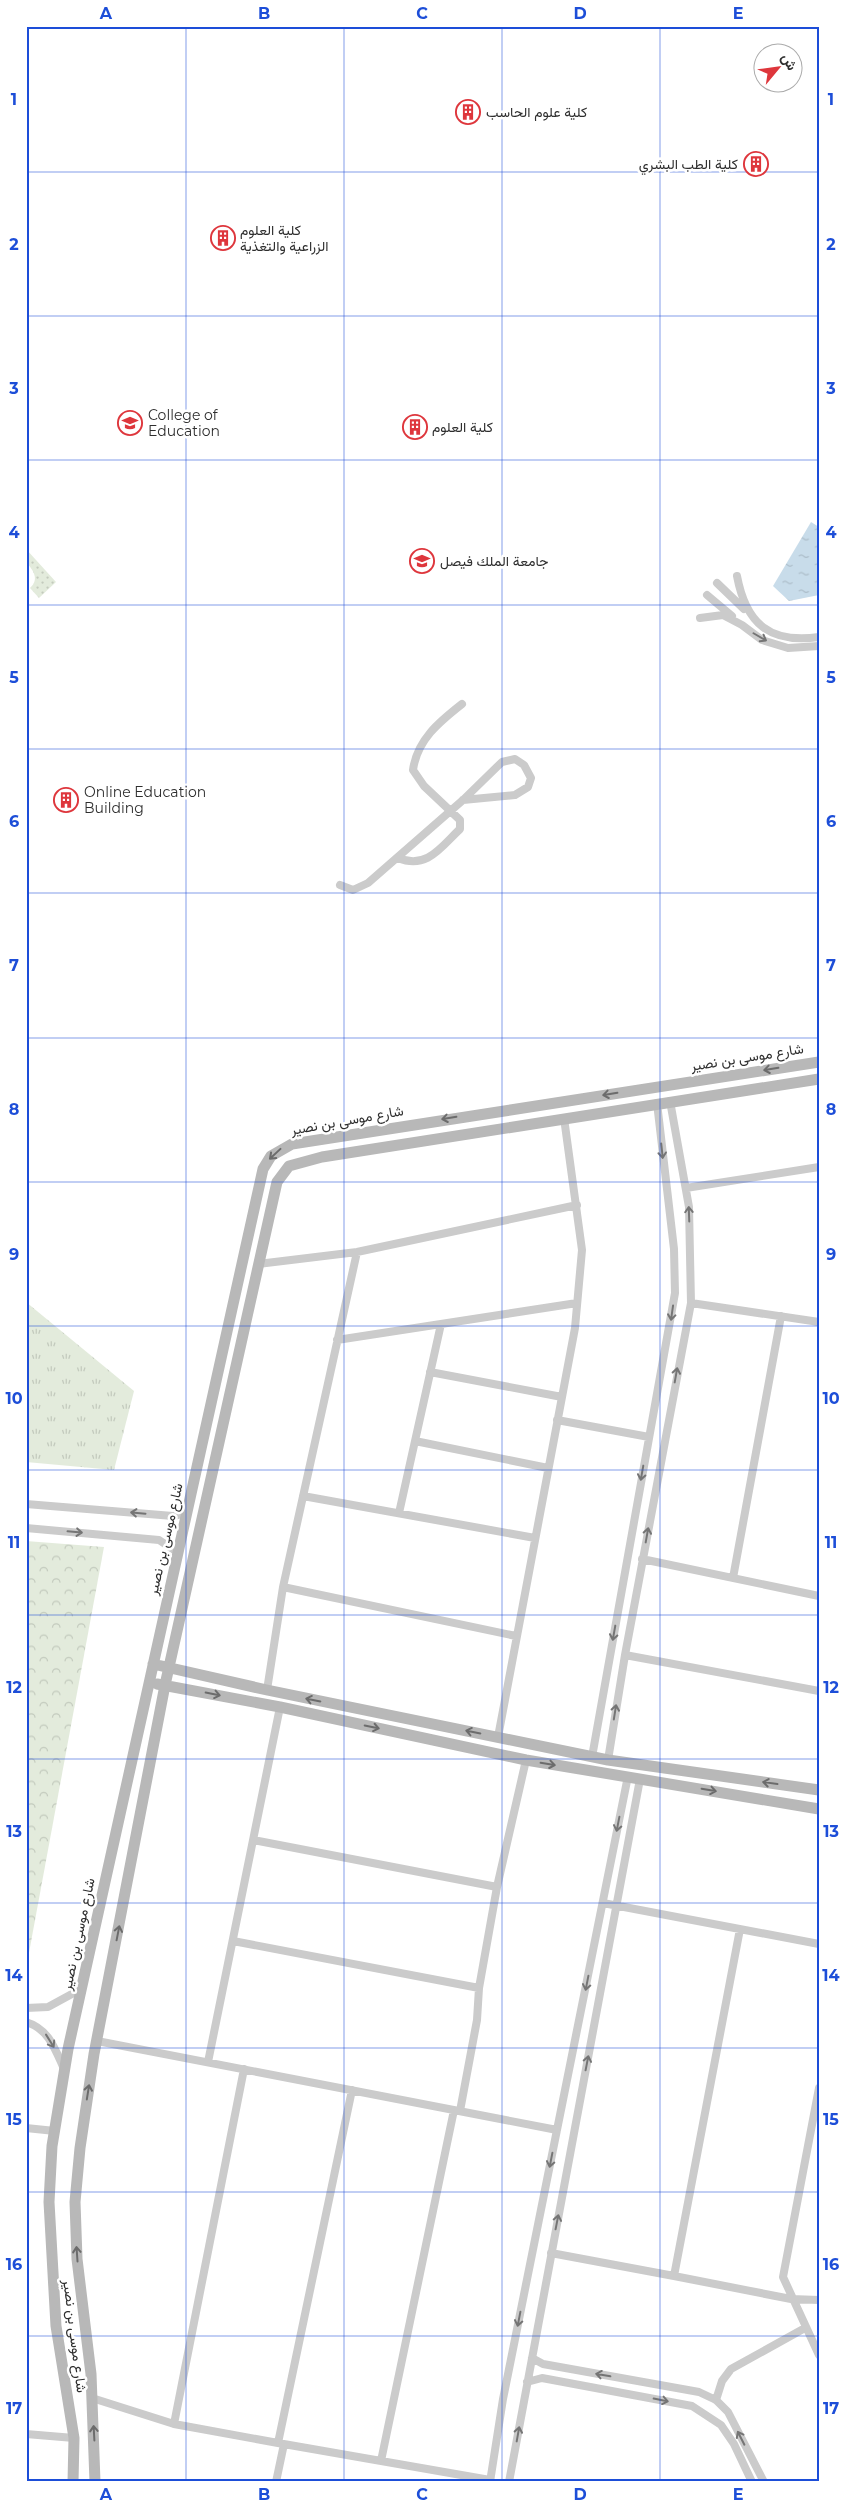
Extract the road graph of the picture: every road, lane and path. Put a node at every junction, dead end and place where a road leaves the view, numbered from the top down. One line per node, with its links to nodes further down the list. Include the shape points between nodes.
1 (737, 576): 4 (street)
2 (717, 583): 4 (street)
3 (706, 595): 6 (street)
4 (748, 612): 7 (street, via 759,625 775,635 800,640)
5 (700, 618): 6 (street, via 723,615)
6 (740, 624): 8 (street, one-way to 8, via 762,640 788,648)
7 (819, 637)
8 (819, 646)
9 (462, 704): 11 (street, via 432,731 415,755 413,770 424,786)
10 (463, 800): 10 (street, via 502,762 515,759 524,765 531,778 528,787 515,795); 11 (street)
11 (451, 811): 12 (street); 12 (street, via 460,820 460,829 428,860 410,863)
12 (398, 858): 13 (street, via 359,889)
13 (340, 885)
14 (819, 1062): 40 (street, شارع موسى بن نصير, one-way to 40, via 327,1137 281,1148 271,1156 261,1177)
15 (819, 1079): 16 (street, شارع موسى بن نصير)
16 (670, 1100): 17 (street, شارع موسى بن نصير); 20 (street)
17 (657, 1103): 18 (street, شارع موسى بن نصير); 32 (street, one-way to 32, via 674,1249 675,1293)
18 (564, 1118): 21 (street); 23 (street, شارع موسى بن نصير, via 322,1157 290,1166 277,1182)
19 (819, 1167): 20 (street)
20 (686, 1188): 25 (street, one-way to 20)
21 (577, 1205): 22 (street); 24 (street, via 582,1250)
22 (357, 1252): 23 (street); 29 (street)
23 (258, 1264): 52 (street, شارع موسى بن نصير)
24 (577, 1303): 28 (street); 31 (street)
25 (691, 1303): 26 (street); 33 (street, one-way to 25)
26 (781, 1316): 27 (street); 46 (street)
27 (819, 1322)
28 (441, 1324): 29 (street); 30 (street)
29 (337, 1340): 38 (street)
30 (430, 1372): 31 (street); 36 (street)
31 (562, 1397): 34 (street)
32 (655, 1406): 33 (street); 35 (street)
33 (670, 1409): 45 (street, one-way to 33)
34 (557, 1420): 35 (street); 37 (street)
35 (649, 1437): 59 (street, one-way to 59)
36 (415, 1441): 37 (street); 41 (street)
37 (548, 1468): 43 (street)
38 (303, 1496): 41 (street); 47 (street)
39 (26, 1504): 40 (street, one-way to 39, via 173,1516)
40 (186, 1513): 44 (street, شارع موسى بن نصير)
41 (399, 1513): 43 (street)
42 (26, 1528): 44 (street, one-way to 44, via 159,1540)
43 (535, 1538): 49 (street)
44 (177, 1552): 51 (street, شارع موسى بن نصير)
45 (642, 1559): 46 (street); 50 (street)
46 (733, 1578): 48 (street)
47 (283, 1587): 49 (street); 55 (street)
48 (819, 1596)
49 (516, 1636): 58 (street)
50 (625, 1655): 56 (street); 61 (street, one-way to 50)
51 (153, 1664): 52 (street); 53 (street, شارع موسى بن نصير)
52 (169, 1668): 54 (street, شارع موسى بن نصير); 55 (street)
53 (148, 1683): 54 (street); 74 (street, شارع موسى بن نصير)
54 (165, 1685): 57 (street, one-way to 57); 77 (street, شارع موسى بن نصير, one-way to 54)
55 (267, 1690): 58 (street, one-way to 55)
56 (819, 1691)
57 (280, 1707): 60 (street, one-way to 60); 66 (street)
58 (498, 1737): 59 (street)
59 (592, 1757): 61 (street)
60 (526, 1760): 62 (street, one-way to 62); 67 (street)
61 (608, 1760): 64 (street, one-way to 61)
62 (628, 1776): 63 (street); 68 (street, one-way to 68)
63 (640, 1779): 65 (street, one-way to 65); 69 (street)
64 (819, 1790)
65 (819, 1809)
66 (253, 1840): 67 (street); 71 (street)
67 (497, 1887): 73 (street)
68 (603, 1903): 69 (street); 86 (street, one-way to 86)
69 (617, 1906): 70 (street); 88 (street, one-way to 69)
70 (740, 1929): 72 (street); 89 (street)
71 (233, 1941): 73 (street); 78 (street)
72 (819, 1944)
73 (479, 1988): 83 (street, via 477,2020)
74 (81, 1989): 75 (street, via 48,2007); 80 (street, شارع موسى بن نصير)
75 (26, 2008)
76 (26, 2022): 80 (street, one-way to 80, via 42,2030 51,2040)
77 (97, 2041): 78 (street); 96 (street, شارع موسى بن نصير, one-way to 77, via 74,2202)
78 (208, 2062): 79 (street)
79 (244, 2069): 82 (street); 98 (street)
80 (64, 2070): 87 (street, شارع موسى بن نصير)
81 (819, 2088): 84 (street)
82 (352, 2090): 83 (street); 101 (street)
83 (457, 2110): 86 (street); 102 (street)
84 (816, 2120): 90 (street, via 782,2276)
85 (26, 2128): 87 (street)
86 (557, 2130): 103 (street, one-way to 103, via 503,2399)
87 (55, 2131): 100 (street, شارع موسى بن نصير, via 49,2202 51,2257 56,2326)
88 (551, 2253): 89 (street); 94 (street)
89 (674, 2276): 90 (street)
90 (791, 2299): 91 (street); 92 (street)
91 (819, 2300)
92 (805, 2328): 93 (street); 97 (street, via 731,2369 722,2381)
93 (819, 2355)
94 (532, 2358): 95 (street); 97 (street, one-way to 94, via 699,2392 543,2364)
95 (527, 2382): 107 (street, one-way to 95); 108 (street, one-way to 108, via 542,2378 692,2406 721,2425)
96 (92, 2398): 98 (street); 105 (street, شارع موسى بن نصير, one-way to 96)
97 (716, 2400): 109 (street, one-way to 97, via 728,2412)
98 (174, 2424): 101 (street)
99 (26, 2434): 100 (street)
100 (74, 2438): 104 (street, شارع موسى بن نصير)
101 (281, 2444): 102 (street); 106 (street)
102 (381, 2461): 103 (street)
103 (490, 2481)
104 (73, 2482)
105 (95, 2482)
106 (276, 2482)
107 (509, 2482)
108 (752, 2482)
109 (764, 2482)

